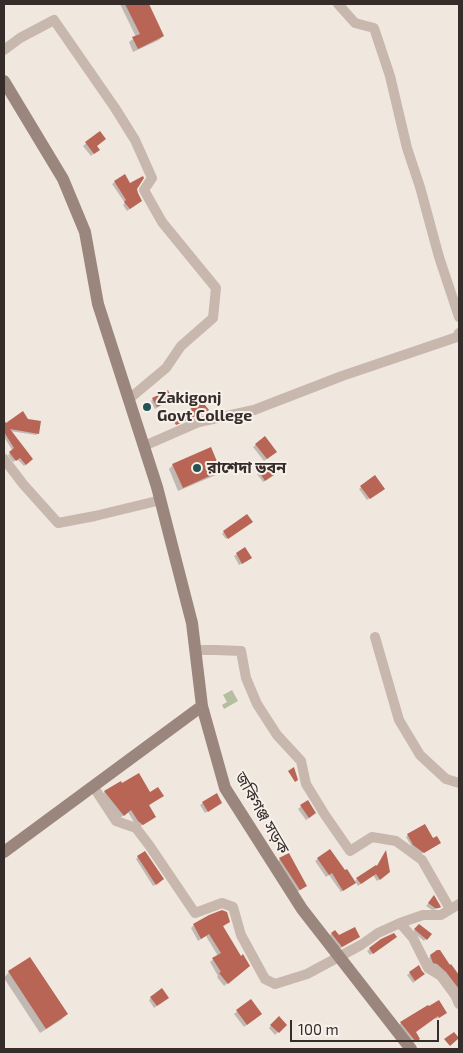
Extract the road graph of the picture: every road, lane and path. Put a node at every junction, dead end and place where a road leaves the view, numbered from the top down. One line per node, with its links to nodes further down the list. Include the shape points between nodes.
1 (338, 4): 4 (street, via 355,23 374,28 438,257)
2 (4, 50): 6 (street, via 54,20 135,140 152,178 144,190 162,222 216,288 213,318 181,346 166,368)
3 (4, 81): 6 (street, জকিগঞ্জ সড়ক, via 63,179 84,232 98,304)
4 (459, 317)
5 (459, 334): 7 (street, via 254,410 199,422)
6 (129, 398): 7 (street, জকিগঞ্জ সড়ক)
7 (144, 446): 9 (street, জকিগঞ্জ সড়ক)
8 (4, 459): 9 (street, via 58,523)
9 (160, 500): 11 (street, জকিগঞ্জ সড়ক)
10 (375, 637): 13 (street, via 399,720 420,755 446,779)
11 (196, 650): 12 (street, জকিগঞ্জ সড়ক); 16 (street, via 241,651 246,678 257,704 277,735 301,761 306,784 350,851 372,837 396,841 422,860)
12 (202, 706): 14 (street); 18 (street, জকিগঞ্জ সড়ক, via 225,788 302,909)
13 (459, 783)
14 (93, 786): 15 (street); 18 (street, via 116,821 136,828 195,913 222,903 233,908 242,935 265,979 275,984 307,974)
15 (4, 852)
16 (455, 906): 17 (street, via 441,915 423,915)
17 (400, 923): 18 (street); 19 (street, via 413,938 428,968 441,976)
18 (339, 956): 20 (street, জকিগঞ্জ সড়ক)
19 (459, 1004)
20 (411, 1049)

